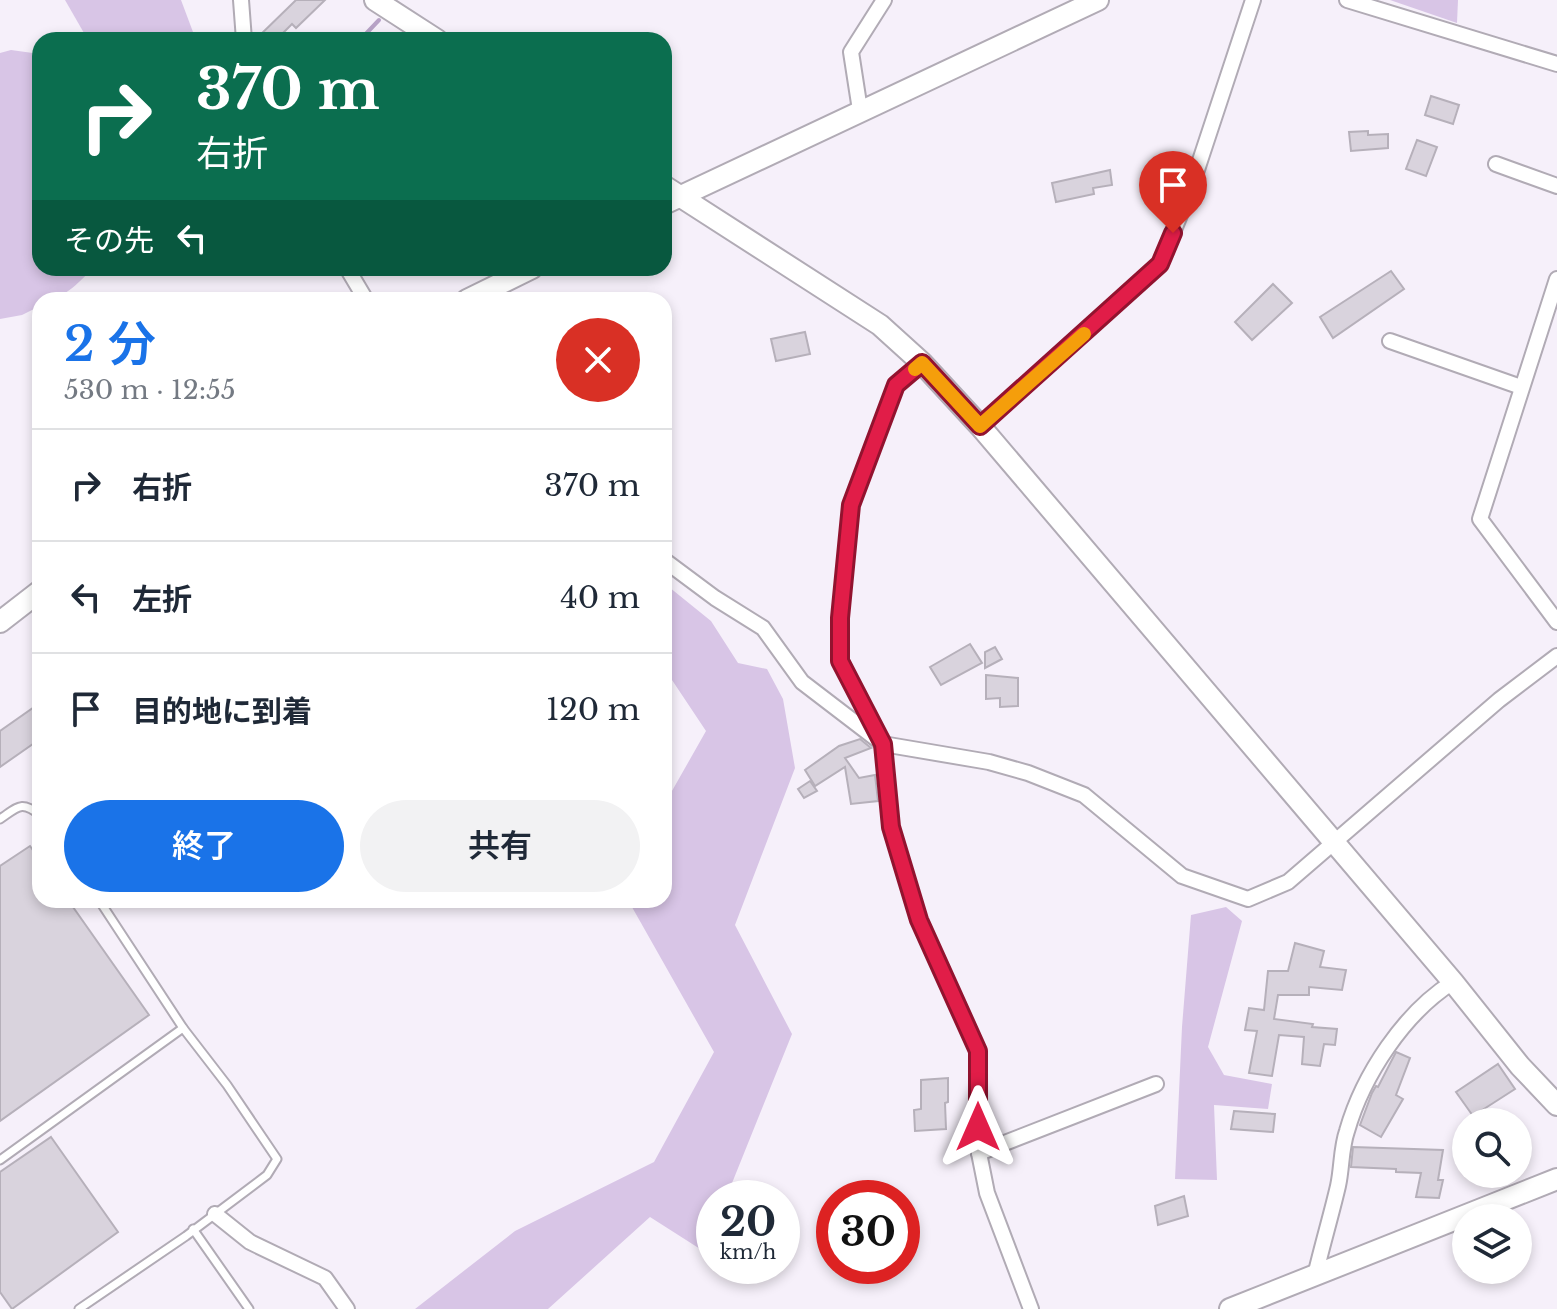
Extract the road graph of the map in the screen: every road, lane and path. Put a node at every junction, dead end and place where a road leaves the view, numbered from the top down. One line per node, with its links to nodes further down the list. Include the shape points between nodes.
1 (241, 0): 7 (street)
2 (375, 0): 8 (street)
3 (884, 0): 10 (street, via 851,52)
4 (1098, 0): 10 (street)
5 (1253, 0): 21 (street, via 1160,264)
6 (1347, 0): 9 (street)
7 (243, 32)
8 (425, 32)
9 (1557, 64)
10 (860, 110): 13 (street)
11 (1496, 164): 12 (street)
12 (1557, 186)
13 (672, 194)
14 (672, 197): 19 (street, via 880,325)
15 (516, 276): 17 (street)
16 (1557, 279): 20 (street)
17 (483, 292)
18 (1390, 341): 20 (street)
19 (922, 363): 21 (street); 27 (street, via 896,385 851,505 840,661)
20 (1521, 387): 25 (street, via 1480,519)
21 (980, 426): 30 (street)
22 (672, 566): 27 (street, via 763,628 802,682)
23 (32, 597): 24 (street)
24 (0, 622)
25 (1557, 622)
26 (1557, 656): 30 (street)
27 (883, 744): 30 (street, via 989,762 1084,795 1182,876 1248,899 1288,882); 36 (street, via 891,827 919,920 978,1051)
28 (32, 809): 29 (lane, via 20,805)
29 (0, 819)
30 (1333, 841): 32 (street)
31 (104, 908): 33 (lane)
32 (1453, 982): 35 (street); 41 (street, via 1436,993 1387,1047 1361,1092 1346,1133)
33 (183, 1028): 37 (lane); 39 (lane, via 277,1159 267,1175)
34 (1156, 1084): 36 (street)
35 (1557, 1105)
36 (979, 1153): 45 (street, via 987,1193)
37 (0, 1160)
38 (1557, 1179): 41 (street)
39 (215, 1214): 40 (lane); 44 (street, via 250,1242 325,1278)
40 (193, 1229): 42 (lane); 43 (lane)
41 (1315, 1276): 46 (street)
42 (79, 1309)
43 (249, 1309)
44 (347, 1309)
45 (1031, 1309)
46 (1230, 1309)

